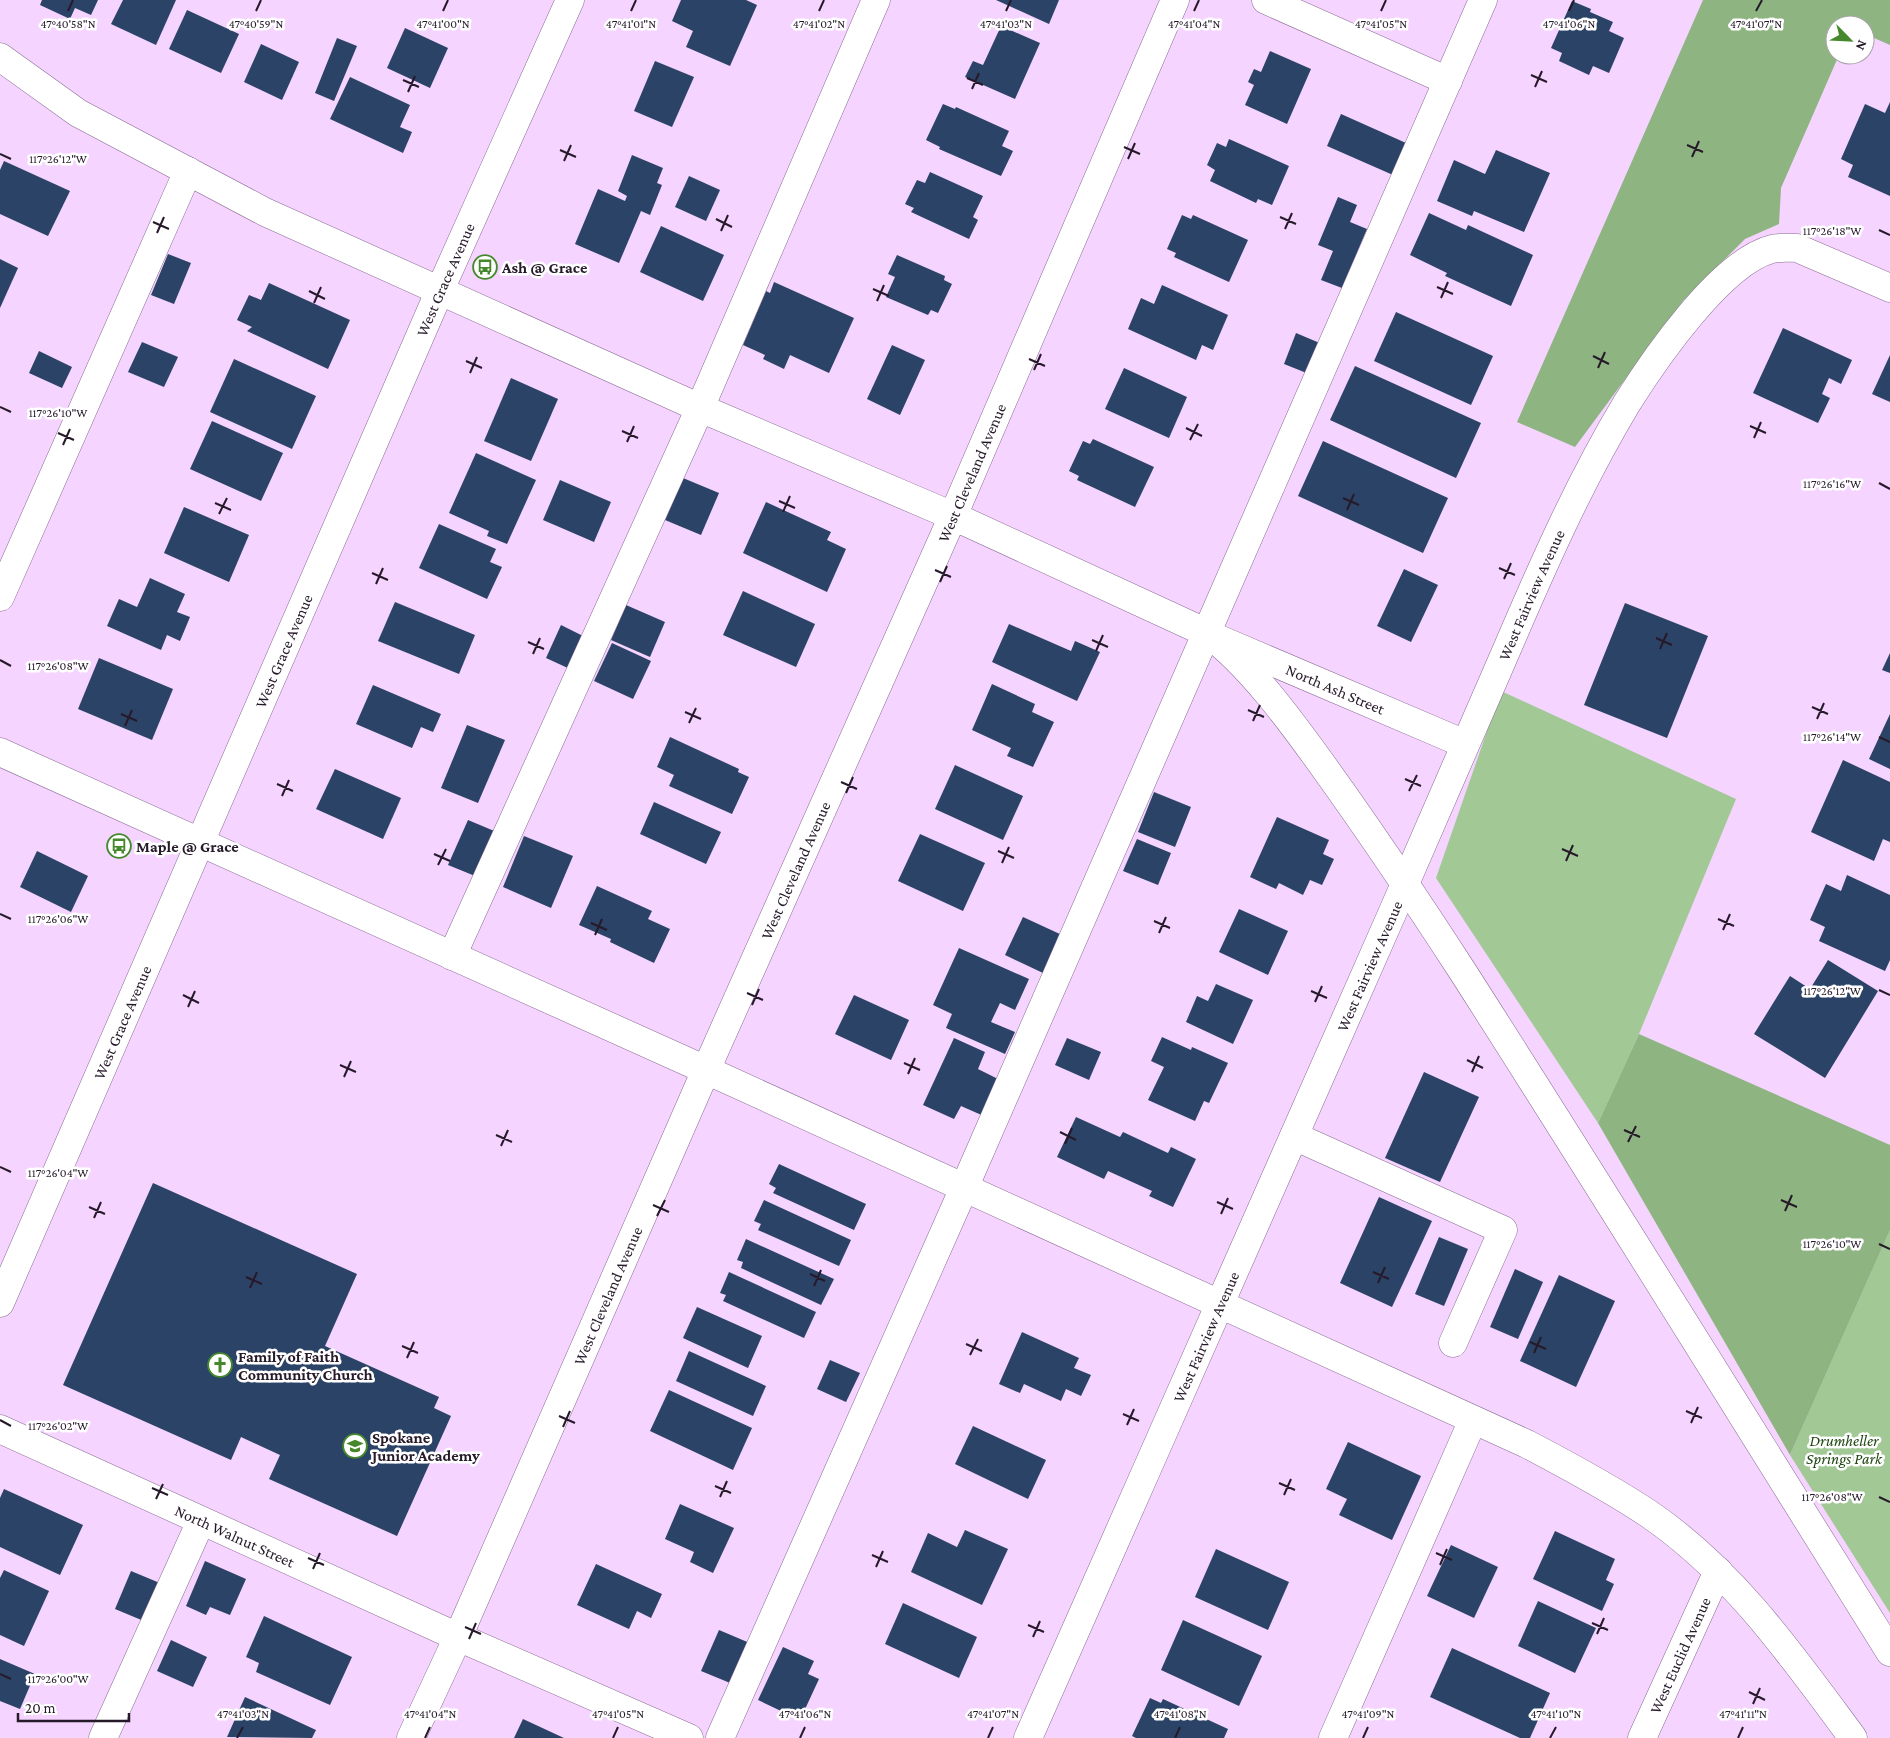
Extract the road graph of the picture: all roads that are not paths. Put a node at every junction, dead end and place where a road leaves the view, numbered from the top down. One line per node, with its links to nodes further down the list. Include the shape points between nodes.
1 (570, 0): 10 (street, West Grace Avenue)
2 (876, 0): 11 (street)
3 (1175, 0): 12 (street, West Cleveland Avenue)
4 (1266, 0): 7 (street)
5 (1483, 0): 7 (street)
6 (0, 58): 8 (street, via 78,113)
7 (1448, 81): 14 (street)
8 (188, 171): 10 (street, via 265,212); 13 (street)
9 (1890, 288): 15 (street, West Fairview Avenue, via 1806,251 1782,248 1771,249 1750,259 1711,292 1662,350 1595,459)
10 (440, 290): 11 (street); 17 (street, West Grace Avenue)
11 (700, 408): 12 (street); 19 (street)
12 (953, 516): 14 (street); 20 (street, West Cleveland Avenue)
13 (0, 597)
14 (1207, 634): 15 (street, North Ash Street); 18 (street, via 1233,654 1294,727); 22 (street)
15 (1465, 744): 18 (street, West Fairview Avenue)
16 (0, 752): 17 (street)
17 (200, 841): 19 (street); 23 (street, West Grace Avenue)
18 (1405, 882): 21 (street, West Fairview Avenue); 31 (street)
19 (452, 956): 20 (street)
20 (706, 1070): 22 (street); 30 (street, West Cleveland Avenue)
21 (1294, 1136): 24 (street, West Fairview Avenue); 25 (street, via 1503,1230)
22 (964, 1188): 24 (street); 35 (street)
23 (0, 1303)
24 (1219, 1305): 26 (street); 36 (street, West Fairview Avenue)
25 (1453, 1343)
26 (1473, 1420): 29 (street, via 1602,1484 1650,1515); 37 (street)
27 (0, 1429): 28 (street, North Walnut Street)
28 (201, 1521): 30 (street, North Walnut Street); 32 (street)
29 (1718, 1571): 38 (street, West Euclid Avenue); 39 (street, via 1758,1613)
30 (458, 1636): 33 (street, West Cleveland Avenue); 34 (street, North Walnut Street)
31 (1890, 1652)
32 (103, 1738)
33 (411, 1738)
34 (689, 1738)
35 (720, 1738)
36 (1028, 1738)
37 (1333, 1738)
38 (1642, 1738)
39 (1853, 1738)

